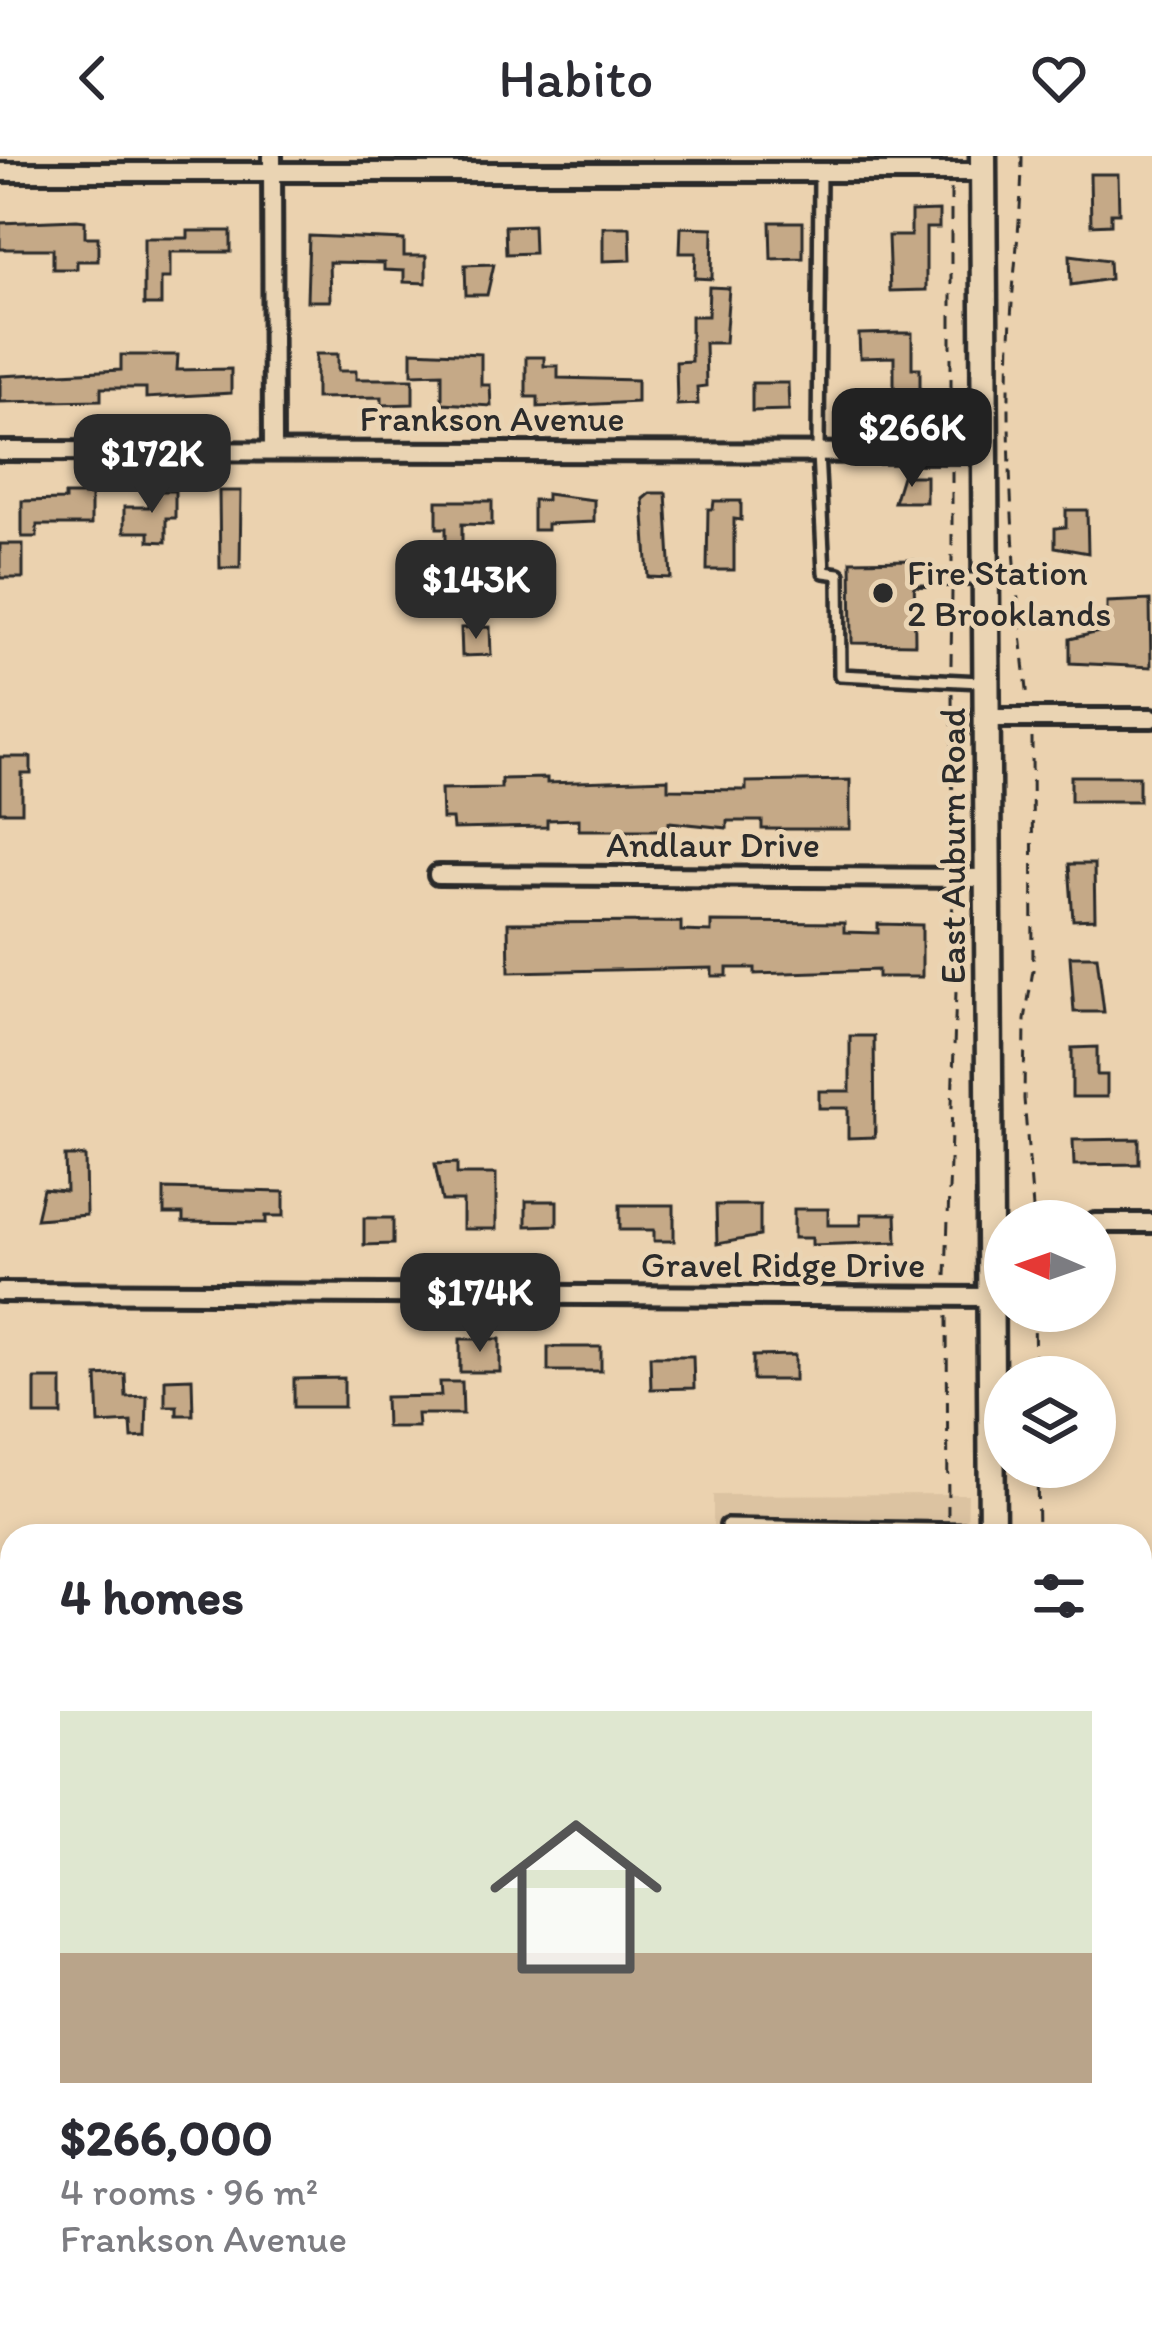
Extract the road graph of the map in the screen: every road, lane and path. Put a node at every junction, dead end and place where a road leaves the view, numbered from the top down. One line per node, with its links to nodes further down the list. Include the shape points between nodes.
1 (1022, 156): 17 (path, via 1010,336 1011,559)
2 (272, 164): 4 (street); 5 (street); 8 (street)
3 (983, 164): 5 (street); 11 (main road, East Auburn Road)
4 (0, 172)
5 (820, 172): 10 (lane)
6 (951, 192): 7 (path)
7 (951, 434)
8 (273, 450): 9 (street, Frankson Avenue); 10 (street, Frankson Avenue)
9 (0, 451)
10 (818, 453): 11 (street, Frankson Avenue); 16 (lane, via 824,572 839,574 840,675)
11 (984, 453): 15 (main road, East Auburn Road)
12 (952, 470): 13 (path)
13 (951, 487)
14 (919, 579): 15 (lane)
15 (986, 579): 16 (main road, East Auburn Road)
16 (987, 682): 18 (main road, East Auburn Road)
17 (1028, 701)
18 (987, 718): 19 (street); 24 (main road, East Auburn Road)
19 (1152, 718)
20 (1032, 733): 27 (path, via 1033,970 1024,1099)
21 (954, 844): 22 (path)
22 (952, 862)
23 (438, 875): 24 (street, Andlaur Drive)
24 (988, 878): 26 (main road, East Auburn Road)
25 (952, 893): 30 (path)
26 (996, 1200)
27 (1032, 1200)
28 (1116, 1223): 29 (street)
29 (1152, 1223)
30 (946, 1275)
31 (0, 1292): 32 (street, Gravel Ridge Drive)
32 (984, 1297)
33 (947, 1310): 36 (path)
34 (991, 1332): 37 (main road, East Auburn Road)
35 (1037, 1488): 38 (path)
36 (948, 1517)
37 (992, 1524)
38 (1038, 1524)

